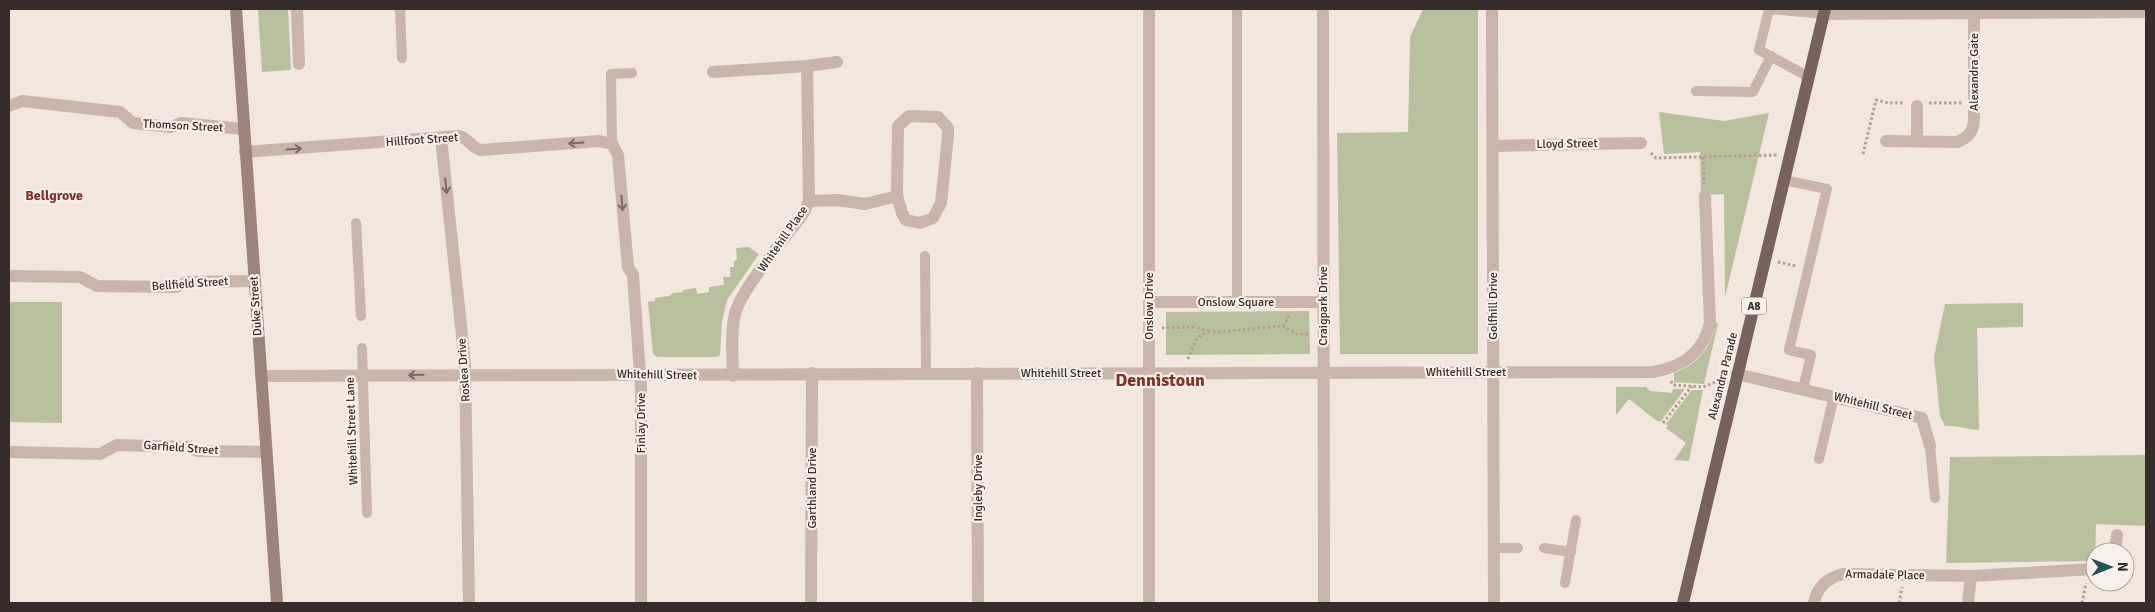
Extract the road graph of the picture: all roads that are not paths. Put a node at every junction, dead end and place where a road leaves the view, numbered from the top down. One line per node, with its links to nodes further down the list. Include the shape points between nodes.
1 (236, 9): 22 (street, Duke Street)
2 (296, 9): 14 (street)
3 (400, 9): 12 (lane)
4 (1149, 9): 38 (street, Onslow Drive)
5 (1237, 9): 39 (lane)
6 (1323, 9): 40 (street, Craigpark Drive)
7 (1492, 9): 27 (street, Golfhill Drive)
8 (1825, 11): 10 (street); 11 (lane, via 1769,9 1759,50); 18 (main road, Alexandra Parade / A8)
9 (2146, 12): 10 (street)
10 (1974, 14): 25 (street, Alexandra Gate, via 1974,127 1965,139 1957,142)
11 (1771, 56): 18 (lane); 19 (lane, via 1753,92)
12 (402, 58)
13 (838, 62): 15 (street)
14 (300, 64)
15 (807, 66): 16 (street); 33 (street, Whitehill Place)
16 (714, 72)
17 (632, 73): 28 (lane, via 610,74)
18 (1809, 77): 30 (main road, Alexandra Parade / A8)
19 (1696, 91)
20 (1918, 104): 25 (street)
21 (9, 106): 22 (street, Thomson Street, via 22,101 120,112 133,123)
22 (244, 129): 29 (street, Duke Street)
23 (441, 138): 28 (street, Hillfoot Street, one-way to 23, via 599,141 482,150 459,136); 29 (street, Hillfoot Street, one-way to 23); 51 (street, Roslea Drive, one-way to 51)
24 (1886, 141): 25 (street, Alexandra Gate)
25 (1917, 142)
26 (1641, 143): 27 (street, Lloyd Street)
27 (1493, 146): 44 (street, Golfhill Drive)
28 (615, 150): 49 (street, Finlay Drive, one-way to 49, via 628,267 633,274)
29 (245, 152): 37 (street, Duke Street)
30 (1784, 180): 50 (main road, Alexandra Parade / A8); 55 (lane, via 1827,189 1788,350 1811,355)
31 (897, 196): 31 (street, via 906,220 913,223 927,222 938,211 948,136 948,128 938,117 909,116 898,126); 33 (street, via 865,204)
32 (1705, 196): 44 (street, Whitehill Street, via 1710,323 1702,346 1693,357 1666,370)
33 (809, 201): 54 (street, Whitehill Place, via 736,311)
34 (356, 223): 41 (lane)
35 (925, 256): 46 (lane)
36 (9, 276): 37 (street, Bellfield Street, via 80,277 97,286 176,287 187,282)
37 (254, 281): 52 (street, Duke Street)
38 (1149, 302): 39 (street, Onslow Square); 48 (street, Onslow Drive)
39 (1237, 302): 40 (street, Onslow Square)
40 (1324, 302): 43 (street, Craigpark Drive)
41 (361, 316)
42 (362, 348): 53 (lane, Whitehill Street Lane)
43 (1323, 372): 44 (street, Whitehill Street); 48 (street, Whitehill Street); 79 (street, Craigpark Drive)
44 (1493, 372): 66 (street, Golfhill Drive)
45 (812, 373): 46 (street, Whitehill Street); 54 (street, Whitehill Street); 76 (street, Garthland Drive)
46 (926, 373): 47 (street, Whitehill Street)
47 (977, 373): 48 (street, Whitehill Street); 77 (street, Ingleby Drive)
48 (1149, 373): 78 (street, Onslow Drive)
49 (641, 374): 51 (street, Whitehill Street); 54 (street, Whitehill Street); 75 (street, Finlay Drive)
50 (1738, 374): 55 (street, Whitehill Street); 81 (main road, Alexandra Parade / A8)
51 (465, 375): 53 (street, Whitehill Street, one-way to 53); 74 (street, Roslea Drive)
52 (261, 376): 53 (street, Whitehill Street); 59 (street, Duke Street)
53 (363, 376): 62 (lane, Whitehill Street Lane)
54 (733, 376)
55 (1803, 389): 56 (street, Whitehill Street)
56 (1834, 396): 57 (street, Whitehill Street, via 1922,418); 60 (lane)
57 (1930, 446): 61 (lane)
58 (9, 452): 59 (street, Garfield Street, via 100,454 117,445)
59 (266, 452): 73 (street, Duke Street)
60 (1819, 459)
61 (1935, 498)
62 (367, 513)
63 (1576, 520): 69 (lane)
64 (2117, 535): 65 (street)
65 (2116, 542)
66 (1494, 548): 67 (lane); 80 (street, Golfhill Drive)
67 (1518, 548)
68 (1544, 548): 69 (lane)
69 (1571, 552): 72 (lane)
70 (2085, 570): 71 (street, Armadale Place)
71 (1971, 576): 82 (street, Armadale Place, via 1842,574 1826,581); 83 (street)
72 (1565, 583)
73 (277, 603)
74 (469, 603)
75 (641, 603)
76 (811, 603)
77 (978, 603)
78 (1150, 603)
79 (1324, 603)
80 (1494, 603)
81 (1682, 603)
82 (1814, 603)
83 (1968, 603)

